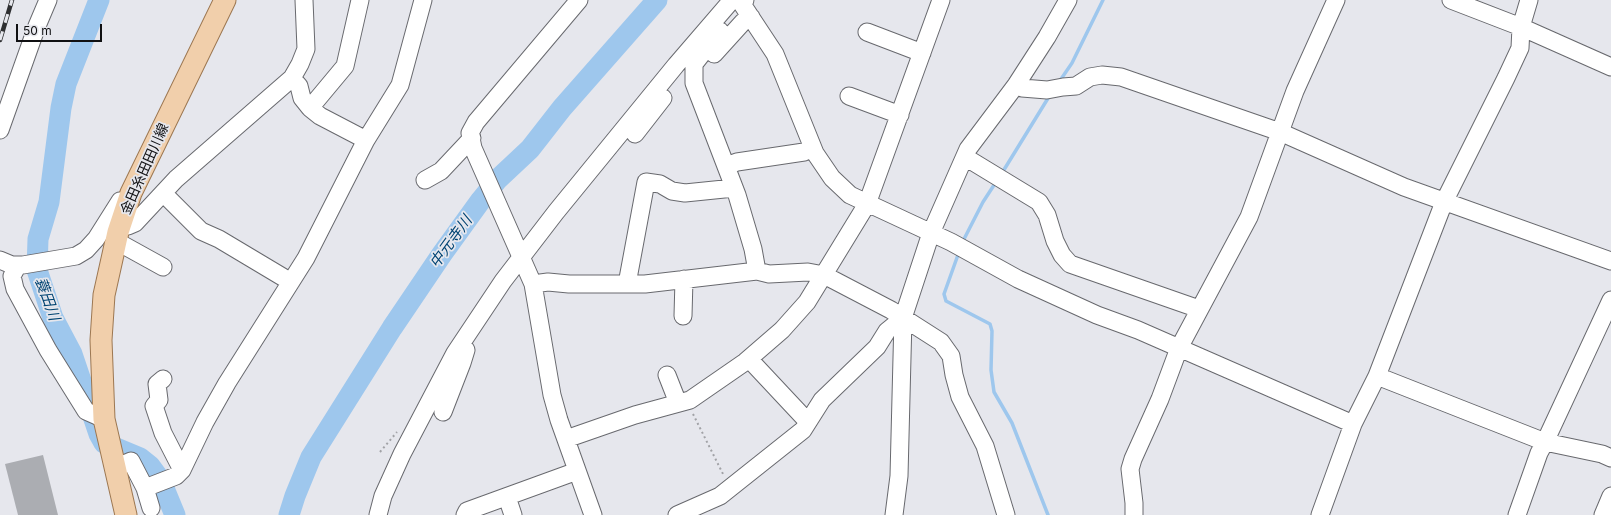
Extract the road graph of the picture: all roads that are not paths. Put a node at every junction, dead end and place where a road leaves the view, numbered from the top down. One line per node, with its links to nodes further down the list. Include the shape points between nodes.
1 (48, 0): 25 (street)
2 (225, 0): 37 (main road, 金田糸田田川線)
3 (304, 0): 20 (street, via 306,49)
4 (360, 0): 23 (street, via 345,66)
5 (423, 0): 28 (street, via 400,85)
6 (579, 0): 29 (street, via 476,122 470,133)
7 (745, 0): 14 (street, via 742,4)
8 (941, 0): 17 (street)
9 (1067, 0): 21 (street, via 1047,37)
10 (1336, 0): 26 (street)
11 (1451, 0): 15 (street)
12 (1529, 0): 15 (street)
13 (730, 3): 19 (street, via 729,18 694,64); 41 (street)
14 (751, 17): 19 (street, via 743,22); 30 (street, via 785,74)
15 (1521, 27): 18 (street); 36 (street, via 1520,48)
16 (867, 32): 17 (street)
17 (922, 53): 24 (street)
18 (1611, 67)
19 (694, 75): 27 (street, via 681,75); 32 (street, via 694,83)
20 (292, 78): 23 (street); 35 (street)
21 (1016, 84): 26 (street, via 1022,88 1047,90 1076,86 1090,77 1121,77); 31 (street, via 968,149)
22 (849, 96): 24 (street)
23 (310, 108): 28 (street)
24 (900, 115): 38 (street)
25 (0, 130)
26 (1280, 132): 36 (street); 53 (street, via 1249,217)
27 (635, 134)
28 (366, 140): 49 (street, via 306,258)
29 (472, 143): 33 (street, via 442,171); 41 (street)
30 (813, 148): 32 (street, via 804,152); 38 (street, via 832,178 850,195)
31 (965, 157): 40 (street); 53 (street, via 1039,202 1047,215 1062,255 1070,264)
32 (726, 166): 34 (street)
33 (425, 180)
34 (734, 188): 46 (street, via 753,249); 51 (street, via 685,193 646,182)
35 (163, 193): 39 (street, via 135,223); 49 (street, via 201,231)
36 (1444, 202): 43 (street); 60 (street)
37 (128, 203): 39 (main road, 金田糸田田川線); 44 (street, via 120,201 96,239 76,256)
38 (868, 204): 40 (street); 47 (street)
39 (118, 233): 45 (street); 64 (main road, 金田糸田田川線, via 104,295 101,340)
40 (932, 234): 55 (street); 57 (street, via 1018,279)
41 (520, 254): 50 (street); 56 (street)
42 (0, 260): 44 (street)
43 (1611, 261)
44 (18, 265): 64 (street, via 12,276 16,289 48,350 86,411)
45 (163, 267)
46 (757, 271): 47 (street, via 769,274 808,272); 48 (street)
47 (824, 275): 55 (street); 58 (street, via 807,302 787,325)
48 (684, 279): 51 (street); 54 (street)
49 (291, 282): 71 (street, via 227,383)
50 (534, 284): 51 (street); 67 (street, via 552,395)
51 (627, 284)
52 (1611, 300): 68 (street)
53 (1199, 309): 57 (street)
54 (682, 316)
55 (903, 318): 65 (street, via 887,330 877,347 822,400); 83 (street, via 899,476); 84 (street, via 942,342 951,356 960,397 985,446)
56 (461, 344): 63 (street, via 466,350); 78 (street, via 402,454 383,496)
57 (1179, 348): 66 (street); 85 (street, via 1130,469)
58 (749, 359): 62 (street, via 705,390); 65 (street)
59 (667, 375): 62 (street)
60 (1377, 376): 66 (street); 68 (street)
61 (163, 379): 71 (street, via 157,384 159,400 154,406 163,433)
62 (682, 402): 67 (street)
63 (443, 412)
64 (104, 418): 70 (main road, 金田糸田田川線)
65 (808, 422): 82 (street, via 804,430 720,496)
66 (1353, 424): 86 (street)
67 (566, 439): 72 (street)
68 (1545, 442): 69 (street); 87 (street, via 1538,453)
69 (1611, 458)
70 (115, 468): 73 (street, via 131,461); 77 (main road, 金田糸田田川線)
71 (182, 470): 73 (street, via 176,476)
72 (577, 471): 74 (street); 81 (street)
73 (145, 488): 76 (street)
74 (507, 496): 79 (street, via 467,511); 80 (street)
75 (1611, 496): 88 (street)
76 (151, 508)
77 (126, 515)
78 (378, 515)
79 (465, 515)
80 (513, 515)
81 (593, 515)
82 (677, 515)
83 (894, 515)
84 (1006, 515)
85 (1134, 515)
86 (1320, 515)
87 (1516, 515)
88 (1603, 515)

